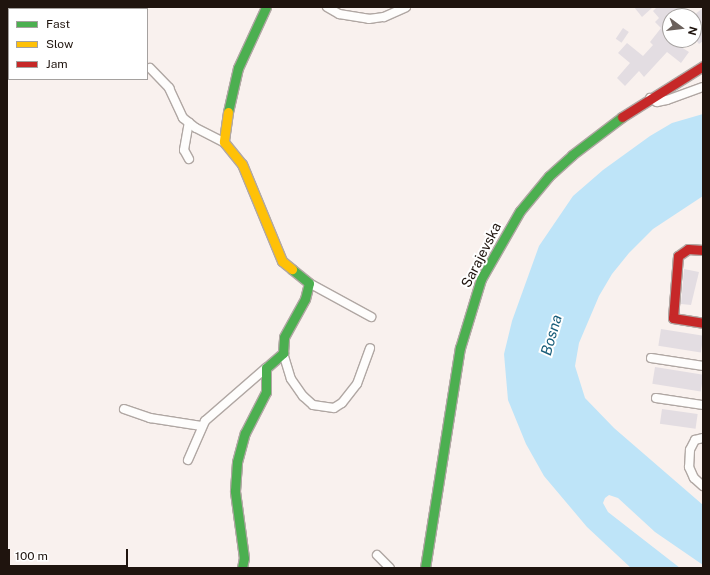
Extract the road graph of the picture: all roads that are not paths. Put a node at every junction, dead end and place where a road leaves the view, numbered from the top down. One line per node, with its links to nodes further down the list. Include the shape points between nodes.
1 (266, 7): 9 (street, via 238,68 229,100)
2 (327, 7): 3 (street, via 339,14 369,19 384,17)
3 (406, 7)
4 (703, 66): 7 (street, Sarajevska)
5 (150, 68): 8 (street, via 169,88 179,113)
6 (703, 87): 7 (street, via 658,102)
7 (650, 98): 30 (street, Sarajevska, via 572,154 549,176 520,211 482,279 460,348)
8 (189, 122): 9 (street); 10 (street, via 184,150)
9 (224, 142): 12 (street, via 242,164 282,261)
10 (189, 159)
11 (703, 250): 14 (street, via 688,249 678,256 673,318)
12 (310, 283): 13 (street); 16 (street, via 305,299 284,337)
13 (371, 317)
14 (703, 323)
15 (370, 348): 16 (street, via 357,384 342,404 334,408 313,405 303,396 291,379)
16 (283, 353): 19 (street)
17 (651, 358): 18 (street)
18 (703, 366)
19 (266, 368): 23 (street, via 211,414); 28 (street, via 266,392 245,434 237,462 235,491 244,558)
20 (656, 398): 21 (street)
21 (703, 405)
22 (124, 409): 23 (street, via 150,418)
23 (201, 426): 25 (street)
24 (703, 438): 26 (street, via 696,440 690,450 689,467)
25 (188, 460)
26 (703, 486)
27 (376, 555): 29 (street)
28 (242, 568)
29 (390, 568)
30 (425, 568)

